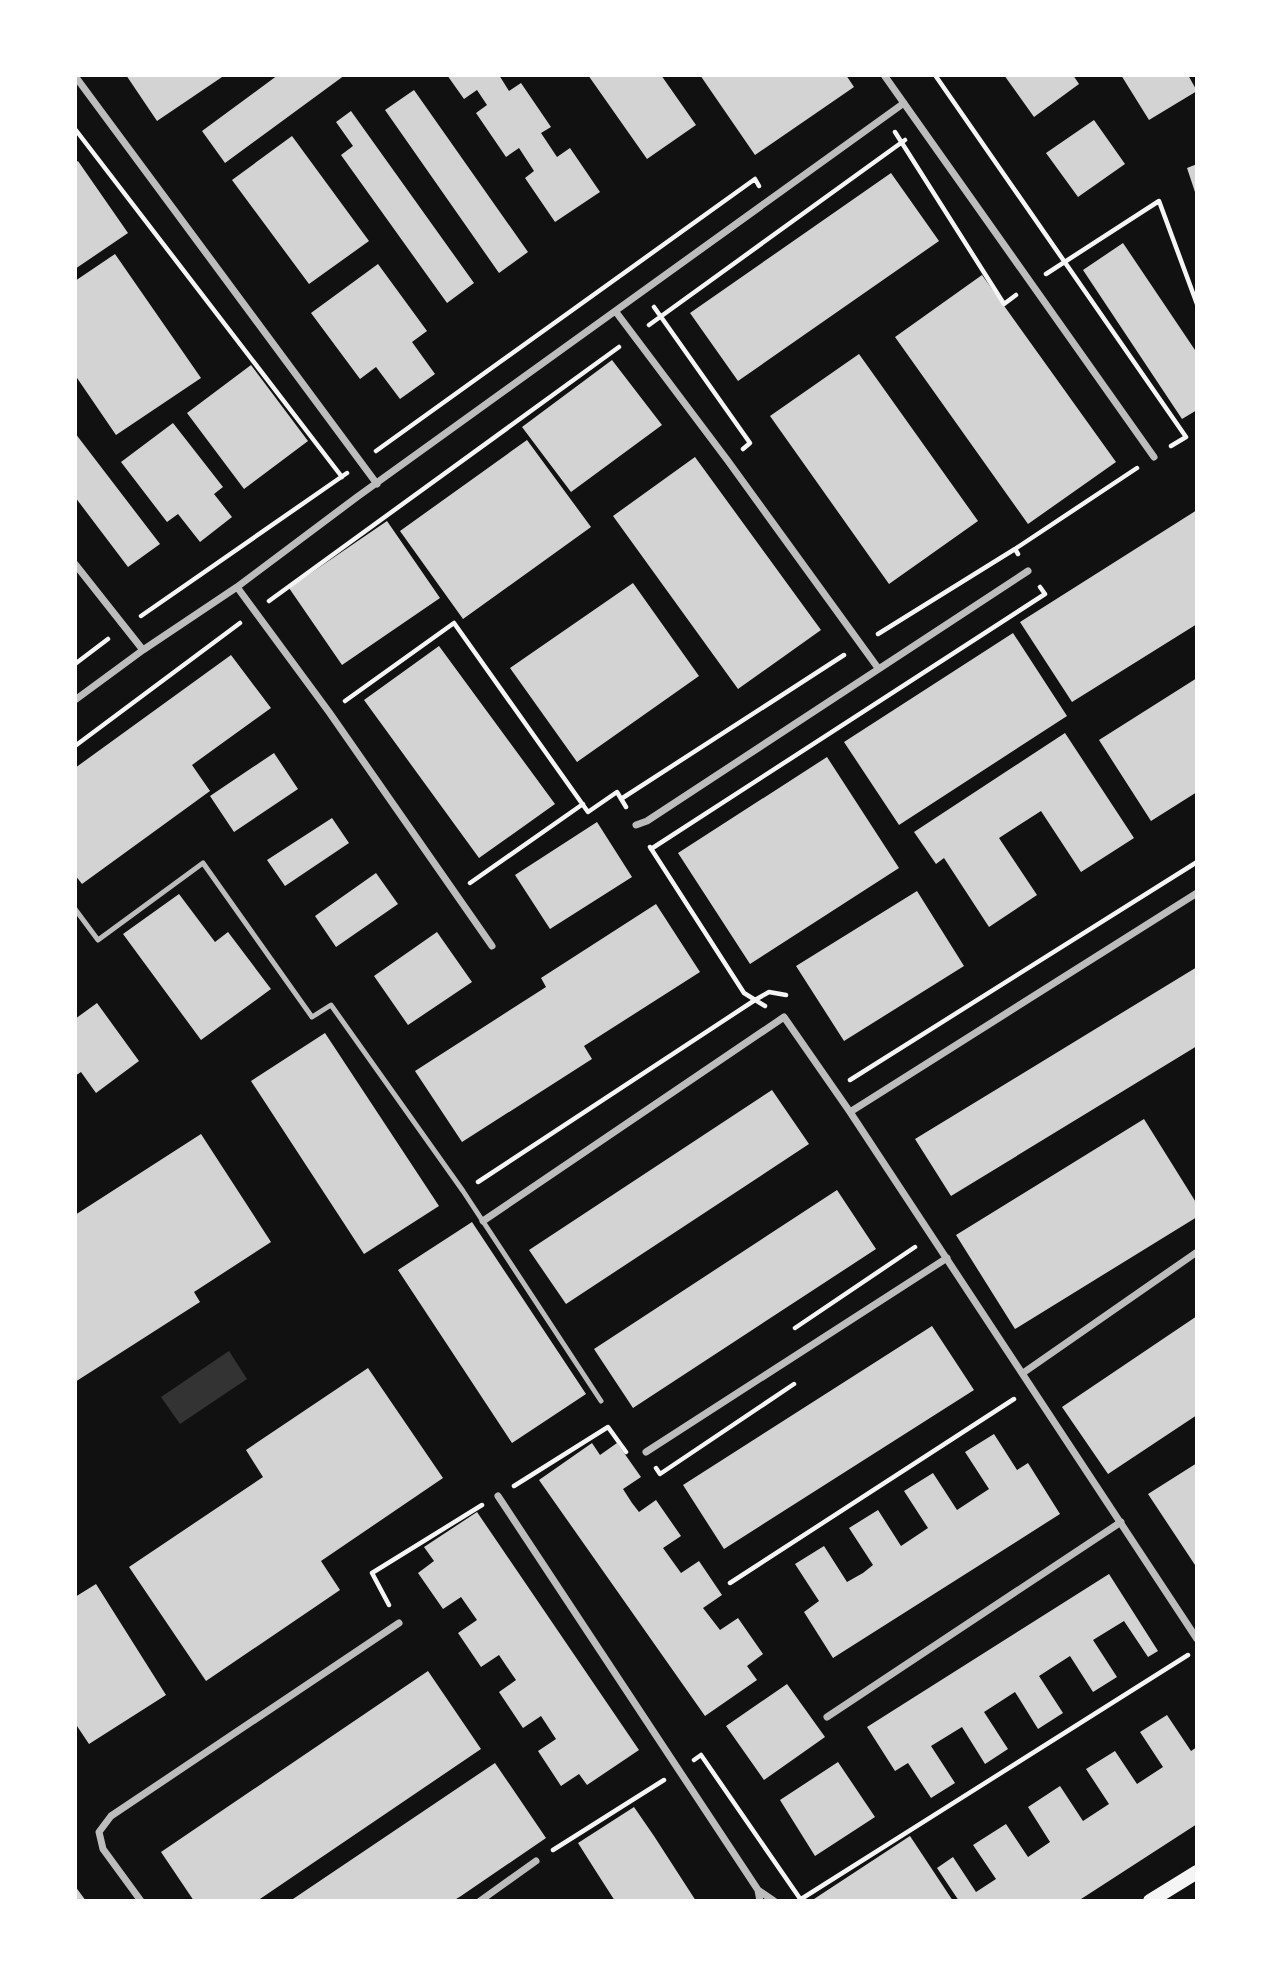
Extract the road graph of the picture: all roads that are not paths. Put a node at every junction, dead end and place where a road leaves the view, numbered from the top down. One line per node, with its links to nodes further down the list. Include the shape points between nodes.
1 (884, 75): 3 (street)
2 (75, 76): 6 (street)
3 (904, 103): 4 (street); 5 (street)
4 (616, 312): 6 (street); 11 (street)
5 (1154, 457)
6 (377, 485): 9 (street)
7 (75, 564): 10 (street)
8 (1028, 571): 11 (street)
9 (237, 587): 10 (street); 16 (street)
10 (143, 650): 12 (street)
11 (878, 668): 13 (street)
12 (75, 700)
13 (636, 825)
14 (1197, 893): 17 (street)
15 (75, 909): 18 (lane, via 98,940 203,863 312,1017 331,1005)
16 (492, 946)
17 (850, 1112): 18 (street, via 783,1017); 20 (street)
18 (483, 1221): 22 (lane)
19 (1197, 1252): 21 (street)
20 (947, 1258): 21 (street); 23 (street)
21 (1023, 1373): 25 (street)
22 (601, 1401)
23 (646, 1452)
24 (498, 1496): 33 (street)
25 (1121, 1522): 28 (street); 30 (street)
26 (1197, 1620): 28 (street)
27 (399, 1623): 34 (street, via 111,1815 99,1832 103,1849)
28 (1188, 1626): 29 (street)
29 (1197, 1639)
30 (827, 1717)
31 (536, 1861): 35 (street)
32 (1197, 1872): 38 (main road)
33 (758, 1890): 36 (street); 37 (street)
34 (141, 1901)
35 (480, 1901)
36 (760, 1901)
37 (774, 1901)
38 (1150, 1901)

